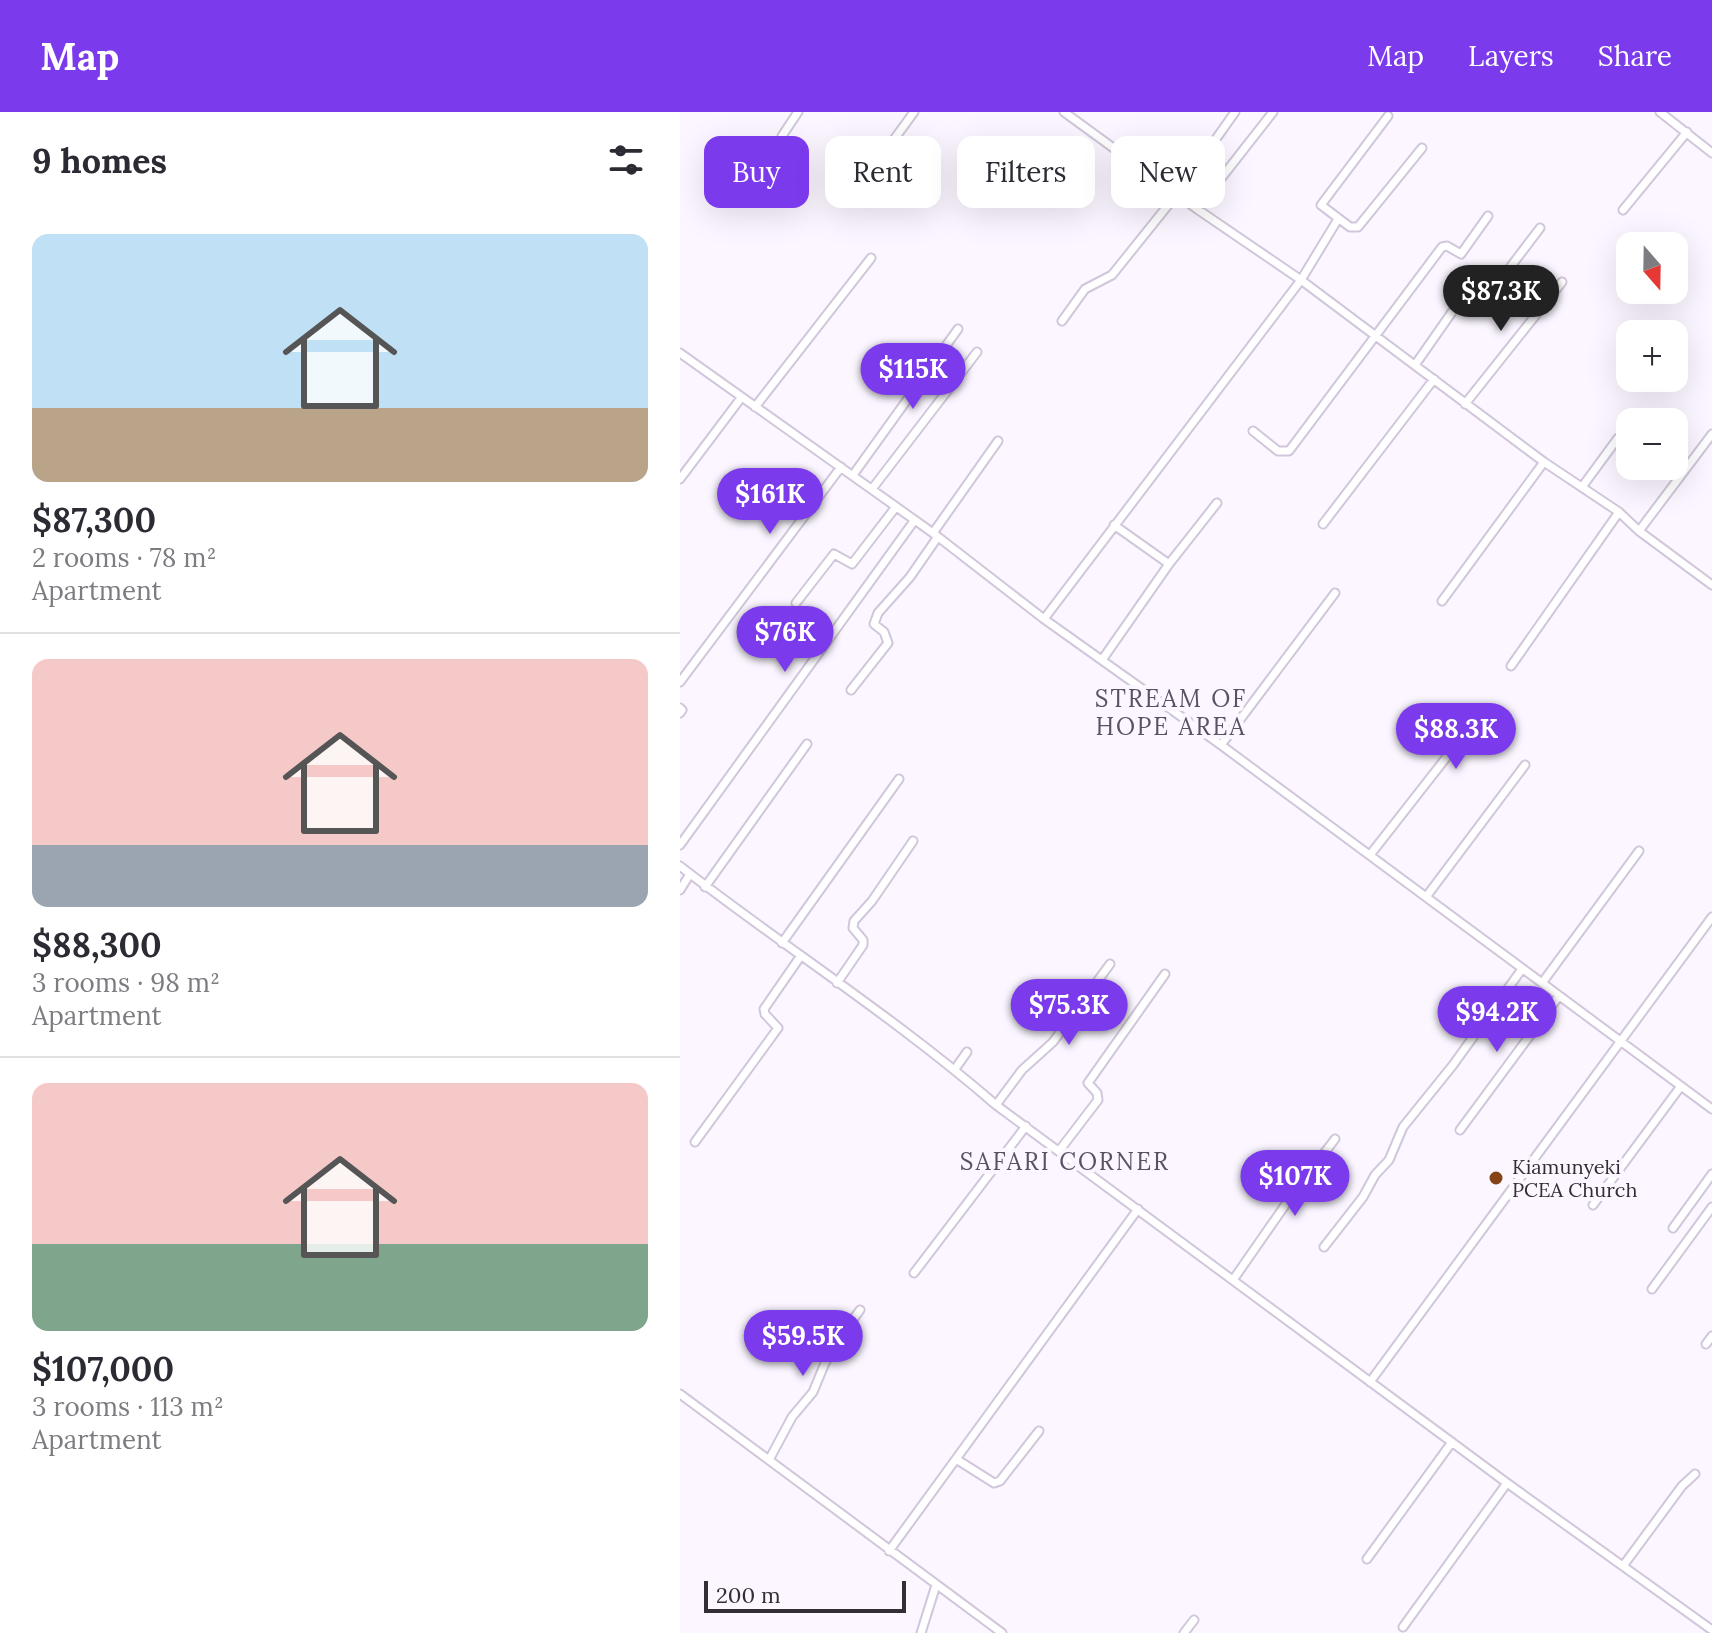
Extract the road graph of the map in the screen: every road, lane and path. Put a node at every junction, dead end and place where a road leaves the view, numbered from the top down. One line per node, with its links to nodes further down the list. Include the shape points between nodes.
1 (798, 112): 9 (street)
2 (914, 112): 10 (street)
3 (1064, 112): 12 (street)
4 (1235, 112): 11 (street)
5 (1273, 112): 16 (street)
6 (1660, 112): 8 (street)
7 (1388, 116): 19 (street, via 1321,203)
8 (1687, 132): 14 (street); 17 (street)
9 (782, 136)
10 (897, 136)
11 (1218, 136)
12 (1111, 146)
13 (1422, 148): 19 (street, via 1361,225 1354,229)
14 (1712, 153)
15 (1166, 208): 24 (street, via 1112,275 1085,289)
16 (1197, 209): 22 (street)
17 (1623, 210)
18 (1488, 216): 26 (street, via 1461,254 1442,247)
19 (1338, 219): 22 (street)
20 (1540, 228): 29 (street, via 1496,286 1481,275 1473,282)
21 (871, 258): 33 (street)
22 (1301, 280): 26 (street); 49 (street)
23 (1562, 282): 32 (street)
24 (1062, 321)
25 (958, 329): 40 (street)
26 (1374, 335): 29 (street); 34 (street, via 1289,451 1278,451)
27 (977, 352): 43 (street)
28 (680, 353): 31 (street)
29 (1415, 365): 30 (street)
30 (1434, 379): 32 (street); 48 (street)
31 (741, 398): 33 (street); 41 (street)
32 (1465, 404): 38 (street)
33 (755, 407): 39 (street)
34 (1253, 431)
35 (1712, 434): 50 (street)
36 (998, 441): 51 (street)
37 (1616, 441): 42 (street)
38 (1544, 462): 42 (street); 55 (street)
39 (841, 467): 40 (street); 60 (street)
40 (853, 475): 43 (street)
41 (680, 479)
42 (1582, 487): 46 (street)
43 (872, 489): 45 (street)
44 (1217, 503): 52 (street)
45 (895, 508): 47 (street); 56 (street, via 852,564 834,554)
46 (1619, 512): 50 (street); 59 (street)
47 (914, 521): 51 (street); 68 (street)
48 (1323, 524)
49 (1114, 525): 52 (street); 57 (street)
50 (1639, 531): 53 (street)
51 (935, 535): 57 (street); 61 (street, via 910,577 878,613 874,624 888,643)
52 (1169, 564): 58 (street)
53 (1712, 585)
54 (1335, 593): 63 (street)
55 (1442, 601)
56 (796, 603)
57 (1044, 619): 58 (street)
58 (1102, 660): 63 (street)
59 (1511, 666)
60 (680, 682)
61 (851, 690)
62 (807, 744): 73 (street)
63 (1221, 745): 70 (street)
64 (1456, 745): 70 (street)
65 (1525, 765): 75 (street)
66 (899, 779): 77 (street)
67 (913, 841): 82 (street, via 854,921 863,945)
68 (680, 845)
69 (1639, 851): 83 (street)
70 (1370, 855): 75 (street)
71 (680, 866): 72 (street)
72 (690, 874): 73 (street); 74 (street)
73 (705, 887): 77 (street)
74 (680, 890)
75 (1426, 897): 80 (street)
76 (1712, 917): 85 (street)
77 (782, 943): 78 (street)
78 (800, 957): 82 (street); 94 (street, via 765,1006 778,1028)
79 (1110, 964): 89 (street, via 1053,1042 1022,1070)
80 (1522, 969): 83 (street); 101 (street, via 1403,1127 1389,1160)
81 (1165, 974): 95 (street, via 1088,1083 1098,1100)
82 (837, 983): 87 (street)
83 (1542, 983): 84 (street)
84 (1559, 996): 85 (street); 92 (street)
85 (1621, 1042): 88 (street); 108 (street)
86 (967, 1052): 87 (street)
87 (955, 1069): 89 (street)
88 (1681, 1086): 90 (street); 97 (street)
89 (996, 1105): 91 (street)
90 (1712, 1109)
91 (1026, 1126): 95 (street); 102 (street)
92 (1460, 1130)
93 (1335, 1139): 103 (street)
94 (695, 1142)
95 (1059, 1151): 99 (street)
96 (1712, 1174): 100 (street)
97 (1593, 1205)
98 (1712, 1207): 104 (street)
99 (1138, 1209): 103 (street); 112 (street)
100 (1673, 1228)
101 (1324, 1247)
102 (914, 1273)
103 (1233, 1280): 108 (street)
104 (1652, 1289)
105 (860, 1310): 113 (street)
106 (1712, 1336): 107 (street)
107 (1706, 1344)
108 (1370, 1382): 111 (street)
109 (680, 1394): 113 (street)
110 (1039, 1431): 112 (street, via 1000,1481 994,1483)
111 (1452, 1442): 115 (street); 117 (street)
112 (956, 1459): 116 (street)
113 (769, 1460): 116 (street)
114 (1695, 1474): 118 (street)
115 (1507, 1483): 118 (street); 121 (street)
116 (889, 1551): 119 (street)
117 (1367, 1559)
118 (1623, 1566): 122 (street)
119 (936, 1585): 123 (street); 124 (street)
120 (1194, 1620): 125 (street)
121 (1403, 1627)
122 (1712, 1630)
123 (921, 1633)
124 (1002, 1633)
125 (1184, 1633)

